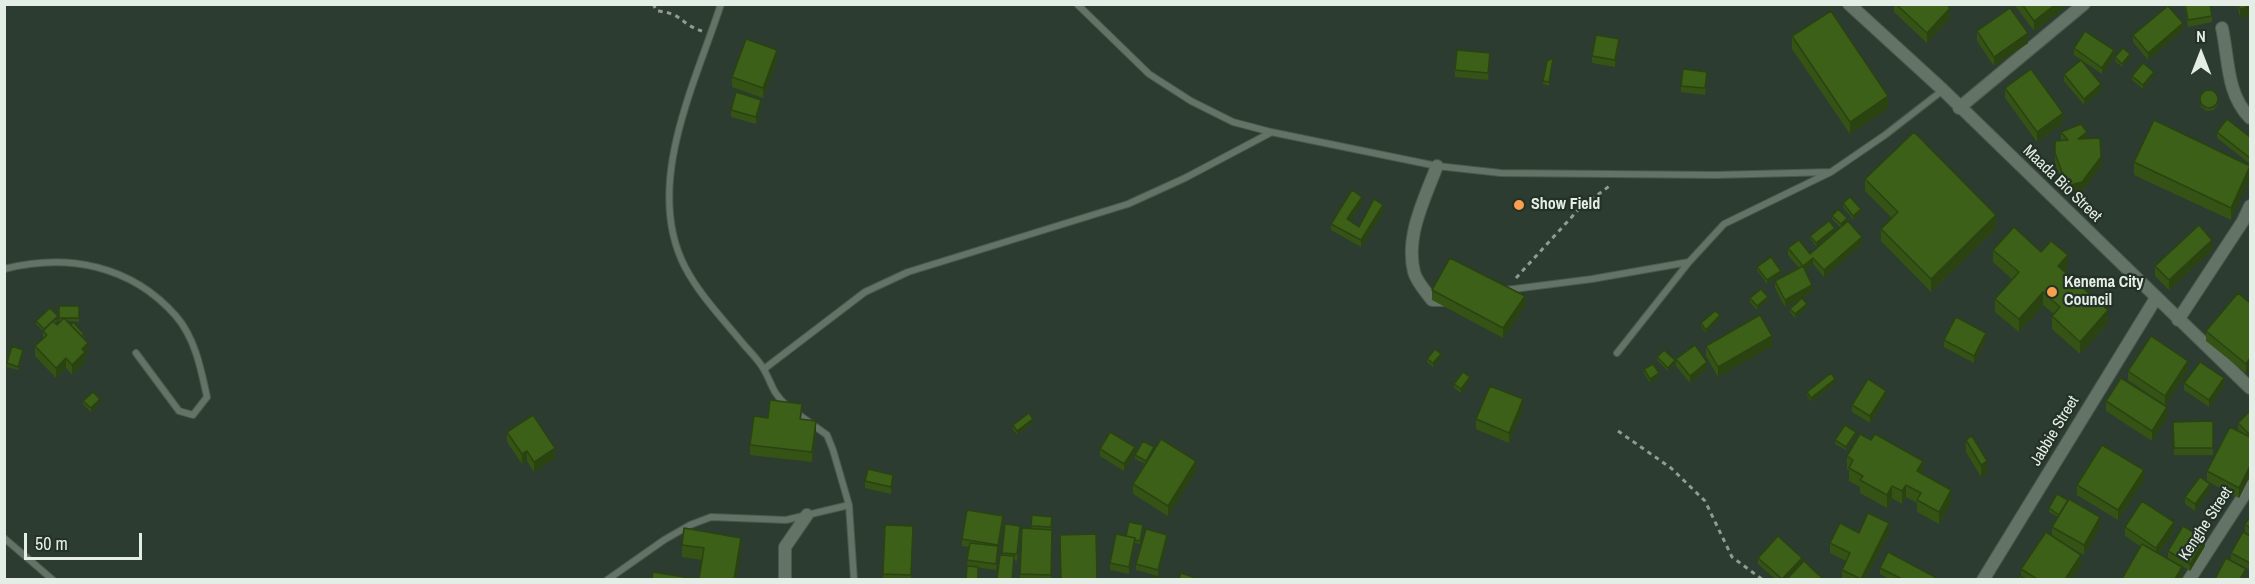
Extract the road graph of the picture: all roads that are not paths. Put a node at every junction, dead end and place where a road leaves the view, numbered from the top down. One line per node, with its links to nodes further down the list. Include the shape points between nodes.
1 (721, 4): 21 (lane, via 672,152 671,232 691,276)
2 (1077, 4): 9 (lane, via 1157,79 1233,122)
3 (2084, 4): 7 (street)
4 (1855, 6): 6 (street, Maada Bio Street)
5 (2222, 28): 8 (street, via 2231,88)
6 (1942, 90): 7 (street, Maada Bio Street); 11 (lane)
7 (1959, 108): 16 (street, Maada Bio Street)
8 (2250, 118)
9 (1271, 132): 10 (lane); 21 (lane, via 1128,204 908,272 865,292)
10 (1437, 166): 11 (lane, via 1501,172 1625,174); 17 (street, via 1418,218 1412,247 1414,273 1432,300)
11 (1831, 172): 13 (lane, via 1724,224)
12 (2250, 206): 18 (street)
13 (1689, 262): 15 (lane); 20 (lane)
14 (4, 268): 19 (lane, via 31,262 74,261 115,272 149,293 177,317 194,347 207,397 193,415 179,411)
15 (1501, 291)
16 (2156, 298): 18 (street, Maada Bio Street); 31 (street, Jabbie Street)
17 (1454, 300)
18 (2178, 320): 22 (street, Maada Bio Street)
19 (136, 353)
20 (1617, 353)
21 (764, 369): 24 (lane, via 777,397 827,435)
22 (2250, 388)
23 (2250, 486): 32 (street, Kenghe Street)
24 (849, 505): 25 (lane); 30 (lane)
25 (807, 515): 28 (lane, via 761,521 711,517 664,540); 29 (street, via 785,547)
26 (4, 538): 27 (lane)
27 (53, 579)
28 (607, 579)
29 (785, 579)
30 (854, 579)
31 (1983, 579)
32 (2189, 579)

